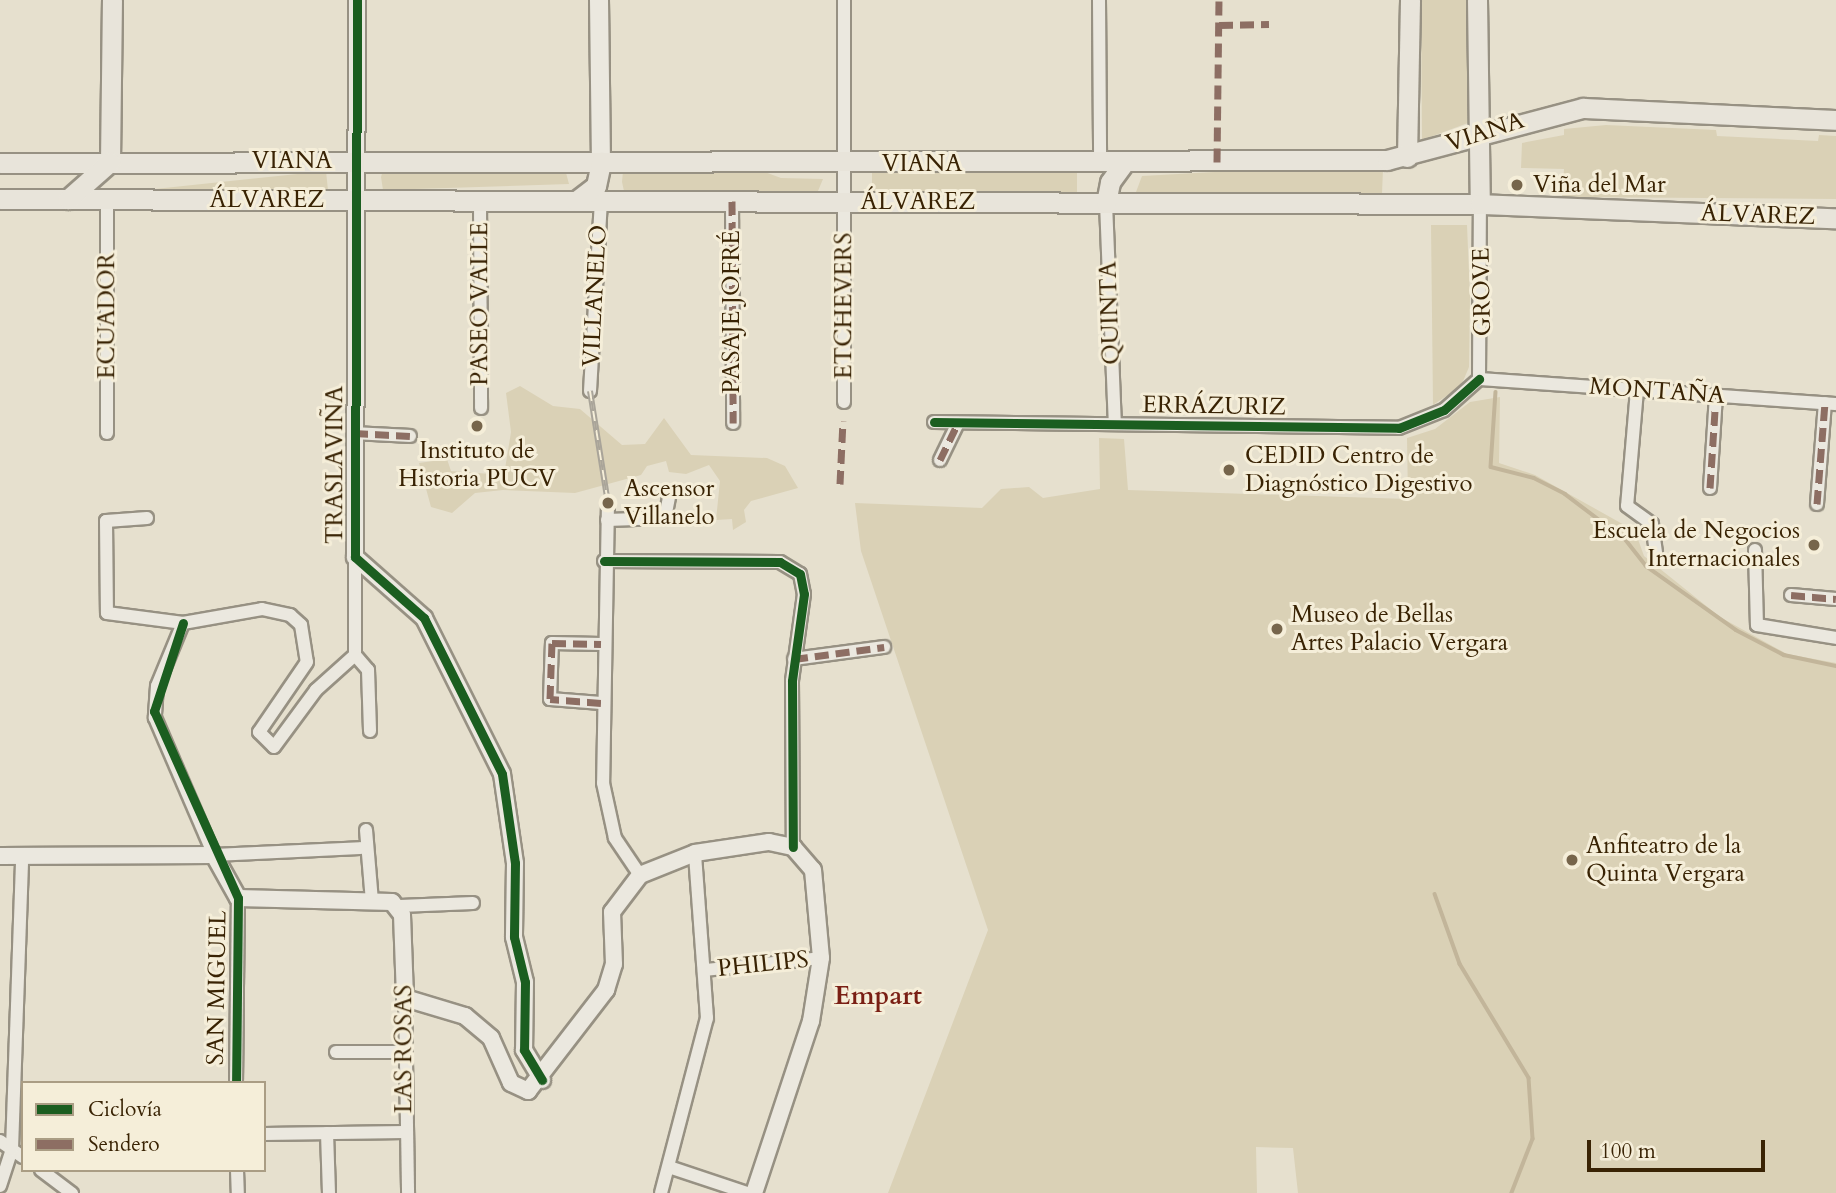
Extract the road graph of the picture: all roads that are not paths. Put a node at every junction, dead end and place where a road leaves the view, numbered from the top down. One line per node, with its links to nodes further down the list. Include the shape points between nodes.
1 (112, 0): 11 (main road)
2 (357, 0): 12 (street, TRASLAVIÑA)
3 (599, 0): 13 (main road)
4 (844, 0): 15 (street, ETCHEVERS)
5 (1099, 0): 16 (street)
6 (1410, 0): 10 (main road)
7 (1477, 0): 9 (main road)
8 (1836, 120): 9 (main road, VIANA, via 1583,108)
9 (1480, 132): 10 (main road, VIANA); 28 (main road)
10 (1407, 157): 17 (main road, VIANA)
11 (110, 162): 12 (main road, VIANA); 14 (main road, VIANA); 19 (main road)
12 (356, 162): 13 (main road, VIANA); 21 (street, TRASLAVIÑA)
13 (601, 162): 15 (main road, VIANA); 23 (main road, via 596,186)
14 (0, 163)
15 (844, 163): 16 (main road, VIANA); 26 (street, ETCHEVERS)
16 (1100, 163): 17 (main road, VIANA)
17 (1124, 163): 27 (main road, via 1110,182)
18 (0, 199): 19 (main road, ÁLVAREZ)
19 (67, 200): 20 (main road, ÁLVAREZ)
20 (107, 200): 21 (main road, ÁLVAREZ); 41 (street, ECUADOR)
21 (355, 200): 22 (main road, ÁLVAREZ); 42 (street, TRASLAVIÑA)
22 (480, 201): 23 (main road, ÁLVAREZ); 36 (street, PASEO VALLE)
23 (575, 201): 24 (main road, ÁLVAREZ)
24 (601, 201): 25 (main road, ÁLVAREZ); 32 (street, VILLANELO)
25 (732, 201): 26 (main road, ÁLVAREZ); 39 (street, PASAJE JOFRÉ)
26 (844, 202): 27 (main road, ÁLVAREZ); 34 (street, ETCHEVERS)
27 (1106, 202): 28 (main road, ÁLVAREZ); 40 (street, QUINTA)
28 (1480, 204): 29 (main road, ÁLVAREZ); 30 (street, GROVE)
29 (1836, 218)
30 (1479, 379): 31 (street, MONTAÑA); 40 (street, ERRÁZURIZ, via 1444,410 1399,428)
31 (1637, 390): 33 (street, MONTAÑA); 52 (street, via 1627,506 1650,521)
32 (590, 391)
33 (1716, 395): 35 (street, MONTAÑA); 45 (street)
34 (844, 402)
35 (1830, 403): 48 (street)
36 (481, 408)
37 (934, 422): 38 (street, ERRÁZURIZ)
38 (958, 423): 40 (street, ERRÁZURIZ); 44 (street)
39 (733, 424)
40 (1115, 424)
41 (107, 433)
42 (354, 433): 43 (street); 53 (street, TRASLAVIÑA)
43 (411, 436)
44 (940, 460)
45 (1710, 488)
46 (670, 493): 50 (street, via 665,519)
47 (608, 503): 50 (street)
48 (1818, 504)
49 (147, 518): 57 (street, via 106,521 108,615)
50 (607, 520): 54 (street)
51 (1755, 550): 58 (street, via 1757,625)
52 (1656, 554)
53 (355, 557): 61 (street); 82 (street, TRASLAVIÑA, via 424,618 502,774 515,863 514,937 525,982 524,1050)
54 (604, 561): 59 (street); 62 (street, via 780,562 800,573 804,594)
55 (1791, 595): 56 (street)
56 (1836, 599)
57 (183, 623): 61 (street, via 275,610 301,625 307,662 263,724 263,742 277,745 316,690); 69 (street, SAN MIGUEL, via 157,686 155,718)
58 (1836, 638)
59 (601, 644): 63 (street); 63 (street, via 552,643 550,699)
60 (884, 647): 62 (street)
61 (355, 655): 64 (street, via 368,670)
62 (794, 659): 66 (street)
63 (601, 703): 72 (street, via 607,813)
64 (370, 731)
65 (366, 830): 74 (street)
66 (793, 847): 68 (street, via 769,842); 77 (street, via 813,870)
67 (360, 848): 69 (street)
68 (695, 853): 72 (street); 78 (street)
69 (214, 855): 71 (street); 73 (street, SAN MIGUEL)
70 (0, 856): 71 (street)
71 (22, 856): 88 (street)
72 (640, 875): 82 (street, via 612,912 614,964 606,990)
73 (238, 898): 74 (street); 83 (street, SAN MIGUEL)
74 (372, 902): 76 (street)
75 (473, 903): 76 (street)
76 (400, 906): 79 (street, LAS ROSAS)
77 (821, 958): 78 (street, PHILIPS); 99 (street, via 811,1021)
78 (705, 970): 89 (street, via 707,1018)
79 (405, 998): 81 (street, LAS ROSAS); 82 (street, via 449,1007 480,1027 516,1087 528,1091)
80 (336, 1052): 81 (street)
81 (405, 1052): 84 (street, LAS ROSAS)
82 (542, 1080)
83 (236, 1081)
84 (405, 1132): 85 (street); 96 (street, LAS ROSAS)
85 (327, 1133): 86 (street); 95 (street)
86 (266, 1134)
87 (0, 1141): 88 (street)
88 (19, 1151): 92 (street)
89 (668, 1167): 97 (street); 98 (street)
90 (44, 1172): 93 (street)
91 (237, 1172): 94 (street)
92 (0, 1186)
93 (72, 1193)
94 (238, 1193)
95 (329, 1193)
96 (408, 1193)
97 (661, 1193)
98 (747, 1193)
99 (754, 1193)

